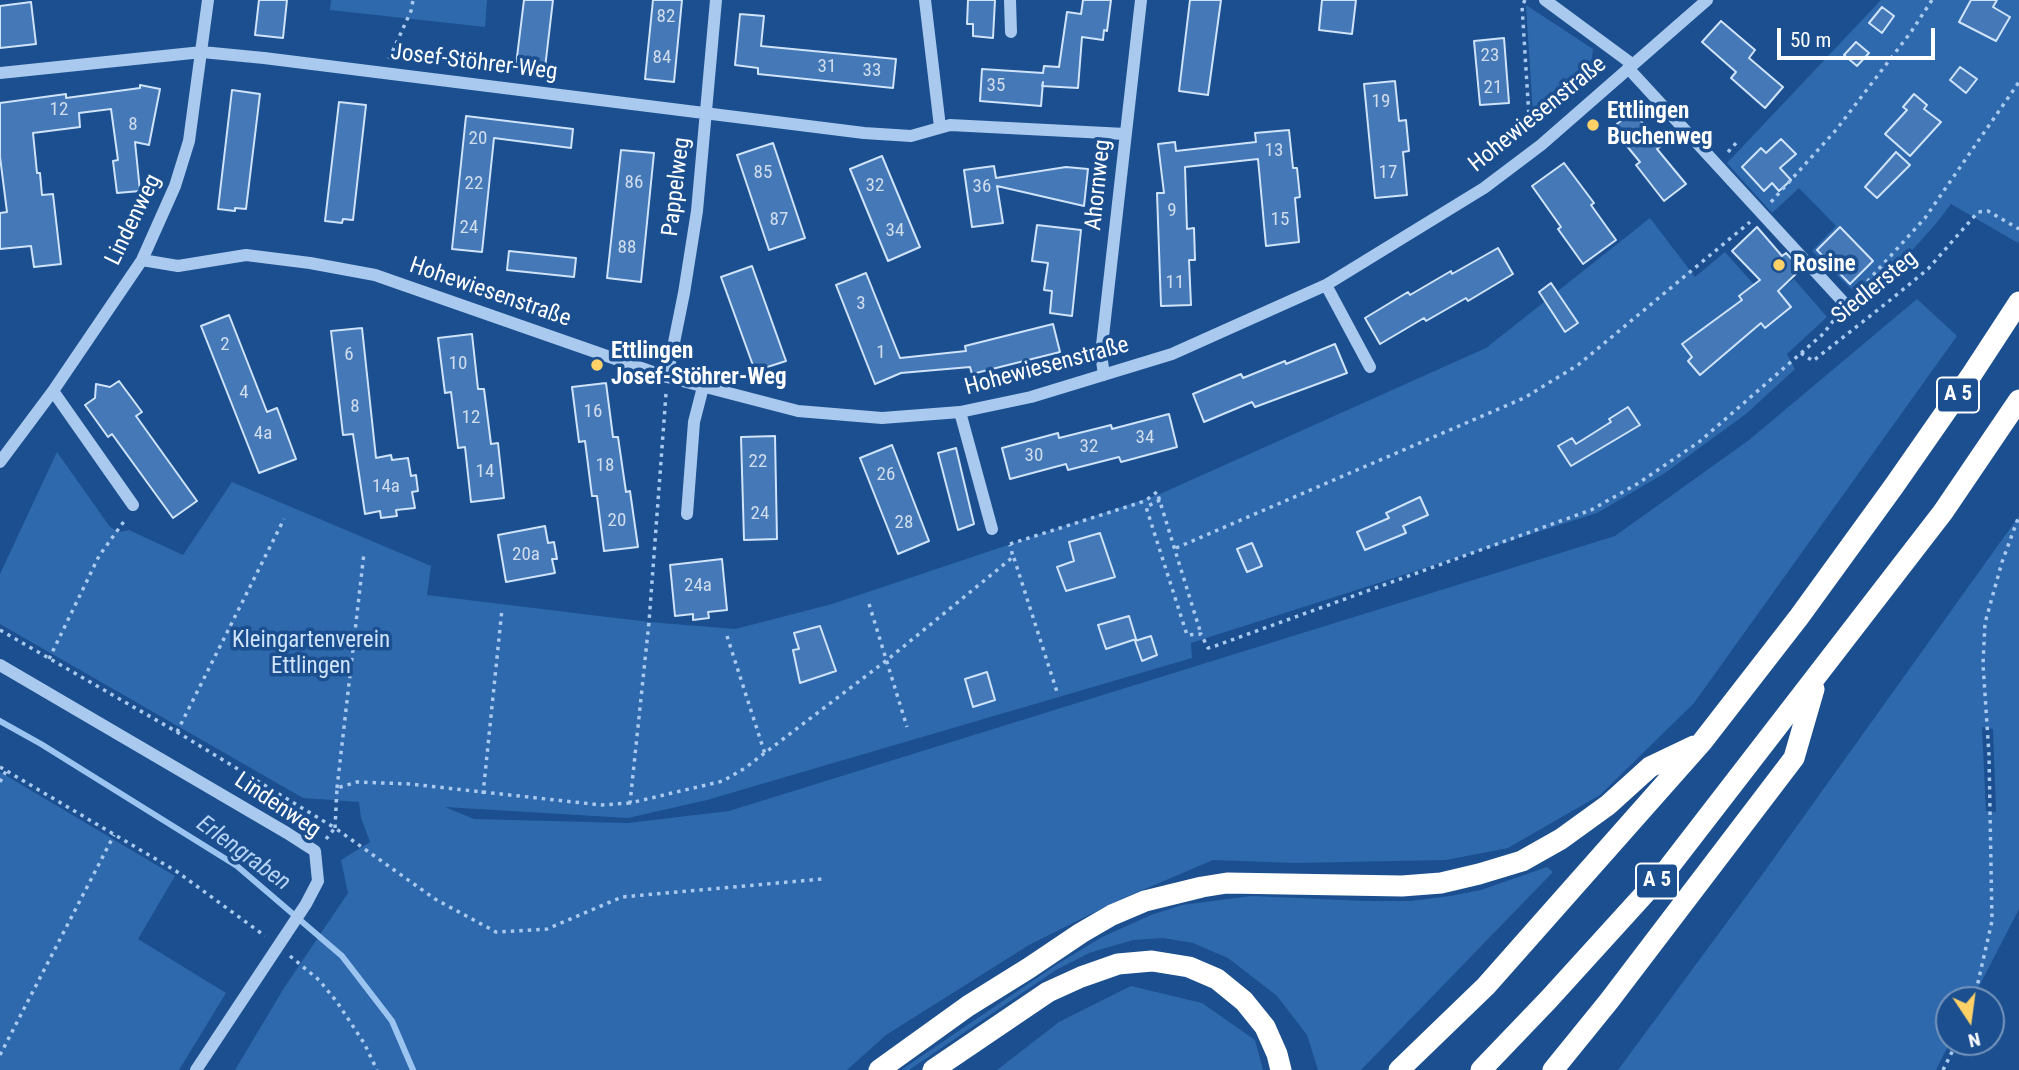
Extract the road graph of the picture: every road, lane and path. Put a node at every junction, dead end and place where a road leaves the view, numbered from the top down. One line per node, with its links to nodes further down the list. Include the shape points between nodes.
1 (208, 0): 12 (street, Lindenweg)
2 (413, 0): 15 (path)
3 (716, 0): 17 (street, Pappelweg)
4 (925, 0): 18 (street)
5 (1010, 0): 11 (street)
6 (1141, 0): 19 (street, Ahornweg)
7 (1525, 0): 20 (path, via 1530,134)
8 (1545, 0): 13 (street)
9 (1707, 0): 13 (street, Hohewiesenstraße)
10 (1932, 0): 21 (path, via 1836,130)
11 (1011, 32)
12 (202, 52): 14 (street, Josef-Stöhrer-Weg); 15 (street, Josef-Stöhrer-Weg); 23 (street, Lindenweg, via 189,141 175,186)
13 (1630, 66): 20 (street, Hohewiesenstraße); 21 (street)
14 (0, 73)
15 (383, 73): 17 (street, Josef-Stöhrer-Weg)
16 (2019, 82): 26 (path, Siedlersteg, via 1925,218)
17 (706, 114): 18 (street, Josef-Stöhrer-Weg, via 911,136); 30 (street, Pappelweg, via 696,211)
18 (940, 127): 19 (street, Josef-Stöhrer-Weg)
19 (1125, 134): 29 (street, Ahornweg, via 1101,354)
20 (1541, 145): 24 (street, Hohewiesenstraße, via 1484,188)
21 (1760, 212): 26 (street); 43 (path, via 1578,365 1524,398)
22 (2019, 229): 27 (path, Siedlersteg, via 1988,211 1978,212 1928,269 1889,301 1813,361)
23 (142, 260): 30 (street, Hohewiesenstraße, via 178,266 246,255 375,275); 32 (street, Lindenweg)
24 (1326, 285): 28 (street); 29 (street, Hohewiesenstraße, via 1172,354)
25 (2019, 302): 58 (highway, A 5, via 1894,486)
26 (1846, 305): 27 (path, Siedlersteg)
27 (1801, 353): 49 (path, via 1699,442 1591,510 1215,646 1208,648)
28 (1370, 367)
29 (1104, 375): 34 (street, Hohewiesenstraße)
30 (667, 377): 31 (street, Hohewiesenstraße); 65 (path)
31 (703, 387): 34 (street, Hohewiesenstraße, via 798,411 882,418); 38 (street, via 694,422)
32 (53, 391): 35 (street, Lindenweg); 37 (street)
33 (2019, 400): 54 (highway, A 5, via 1942,512)
34 (960, 412): 41 (street)
35 (0, 462)
36 (1160, 500): 42 (path, via 1157,492 1145,501); 43 (path); 49 (path, via 1146,508 1187,635)
37 (133, 505): 51 (path, via 99,556)
38 (687, 514)
39 (2019, 516): 71 (path, via 1985,622 1992,921)
40 (284, 519): 57 (path)
41 (992, 529): 42 (path, via 1003,531)
42 (1010, 545): 45 (path)
43 (1176, 548): 49 (path)
44 (364, 553): 63 (path)
45 (1013, 557): 52 (path); 55 (path)
46 (869, 604): 52 (path)
47 (502, 609): 64 (path)
48 (0, 630): 51 (path)
49 (1201, 634)
50 (727, 636): 59 (path)
51 (49, 659): 57 (path)
52 (887, 660): 56 (path); 59 (path)
53 (0, 665): 68 (street, Lindenweg)
54 (1817, 677): 79 (highway, A 5, via 1669,867); 80 (highway, A 5, via 1794,758)
55 (1057, 692)
56 (907, 727)
57 (177, 732): 66 (path)
58 (1702, 742): 75 (highway, via 1650,766 1608,806 1561,839 1522,861 1479,874 1402,886 1227,883 1145,901 1081,933); 78 (highway, A 5, via 1486,986)
59 (765, 754): 65 (path, via 723,781)
60 (0, 767): 61 (path)
61 (6, 771): 62 (path); 67 (path)
62 (0, 782)
63 (337, 788): 64 (path, via 357,782); 66 (path)
64 (483, 793): 65 (path, via 601,805)
65 (630, 803)
66 (335, 828): 68 (path); 69 (path, via 435,899 496,932 547,929 622,897)
67 (114, 835): 70 (path, via 176,871); 72 (path)
68 (314, 851): 70 (street, Lindenweg, via 318,881)
69 (822, 879)
70 (277, 946): 73 (street, Lindenweg); 74 (path, via 319,980 337,1002)
71 (1977, 986)
72 (0, 1055)
73 (196, 1070)
74 (377, 1070)
75 (879, 1070)
76 (933, 1070): 77 (highway, via 1048,992 1118,964 1152,961 1189,967 1217,979 1244,1001 1265,1027)
77 (1281, 1070)
78 (1399, 1070)
79 (1480, 1070)
80 (1553, 1070)

